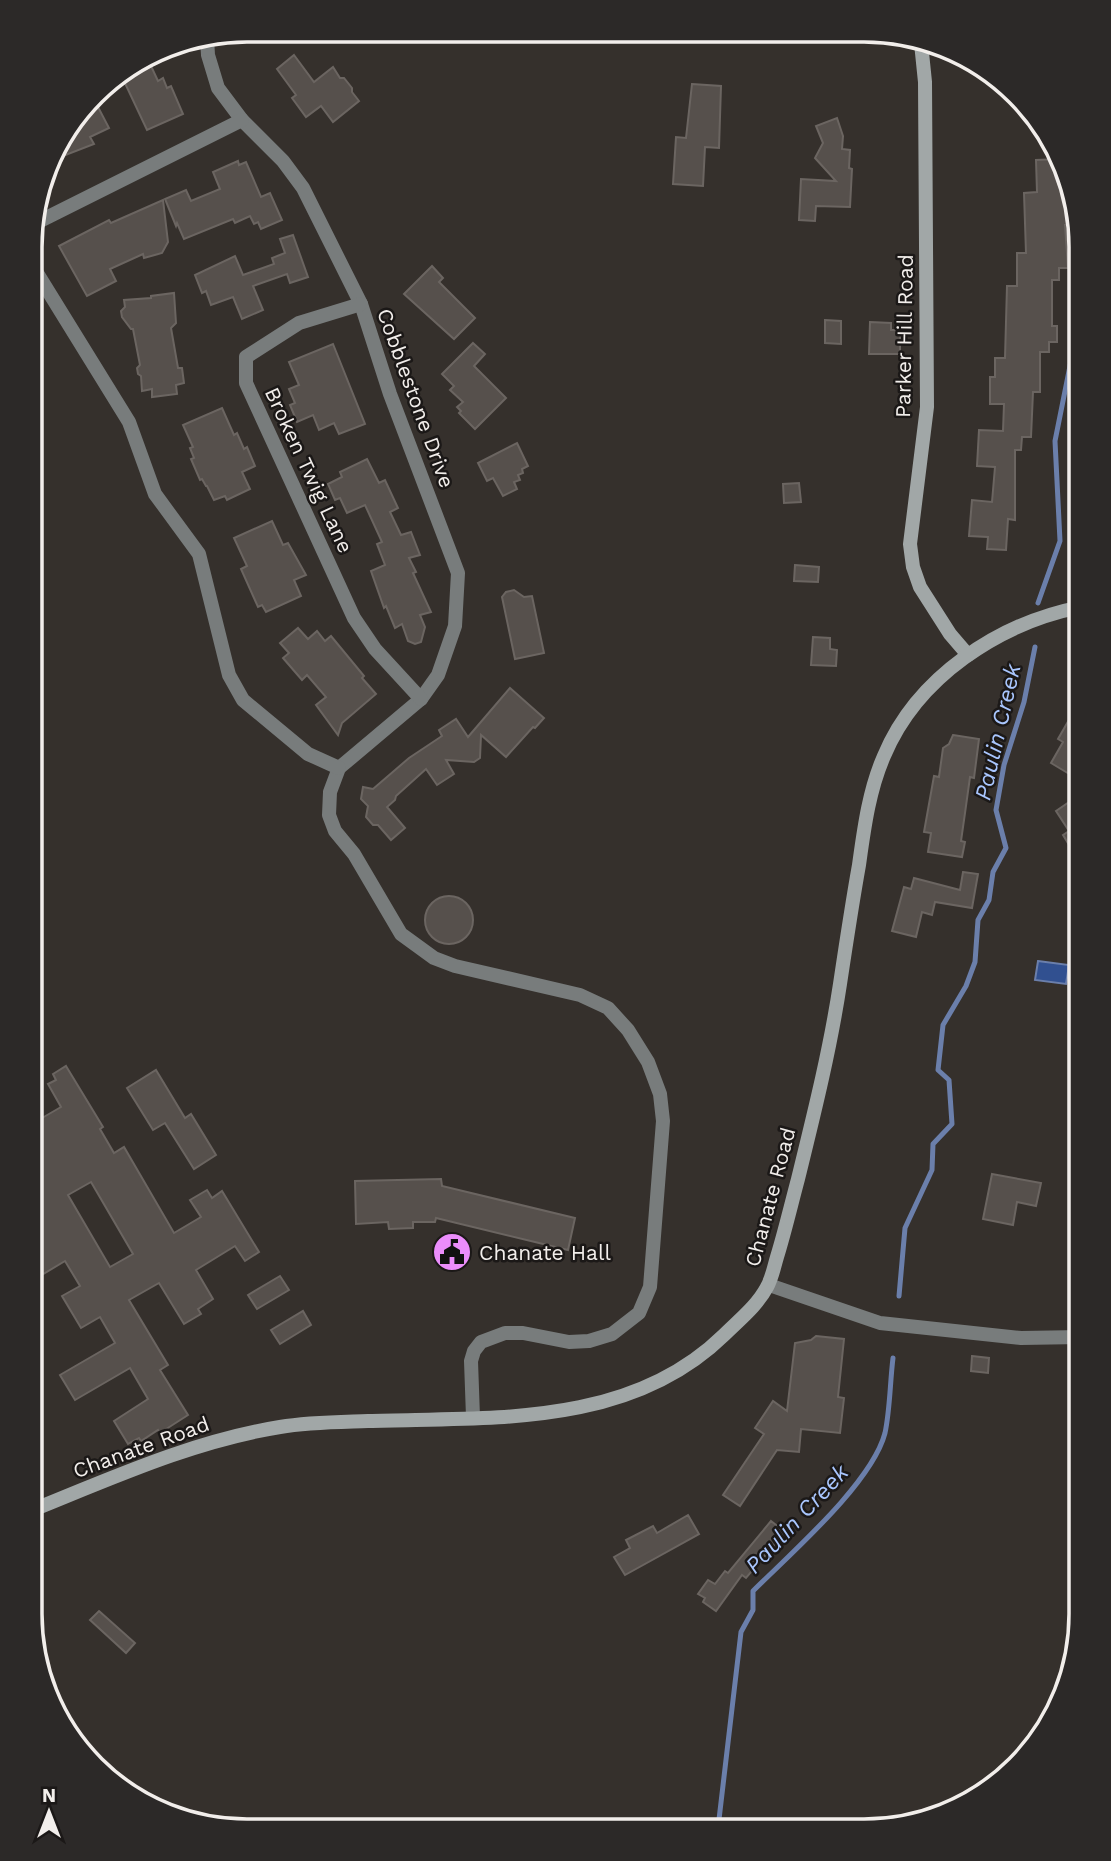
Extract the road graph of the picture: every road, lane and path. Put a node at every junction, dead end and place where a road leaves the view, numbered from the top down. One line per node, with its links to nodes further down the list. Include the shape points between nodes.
1 (208, 46): 3 (street, Cobblestone Drive, via 218,88)
2 (921, 50): 8 (street, Parker Hill Road, via 928,407 910,544 920,587)
3 (242, 120): 4 (street); 6 (street, Cobblestone Drive, via 303,188)
4 (44, 219)
5 (42, 281): 10 (street, via 129,422 155,494 199,554 229,675 243,700 308,754)
6 (361, 304): 9 (street, Cobblestone Drive, via 458,573 455,626 438,676); 9 (street, Broken Twig Lane, via 299,323 246,357 246,383 354,618 375,649)
7 (1069, 610): 8 (street, Chanate Road, via 999,635)
8 (968, 655): 11 (street, Chanate Road, via 908,714 883,758 864,830 830,1048)
9 (421, 699): 10 (street, Cobblestone Drive)
10 (339, 768): 13 (street, via 330,792 329,816 401,934 434,958 580,995 607,1008 649,1062 660,1094 663,1121 650,1287 639,1313 602,1339 569,1342 505,1333 481,1342 471,1361)
11 (769, 1285): 12 (street, via 880,1323 1021,1338); 13 (street, Chanate Road, via 709,1349 642,1390 565,1411)
12 (1069, 1337)
13 (473, 1418): 14 (street, Chanate Road, via 323,1422 248,1433 183,1450)
14 (42, 1506)

